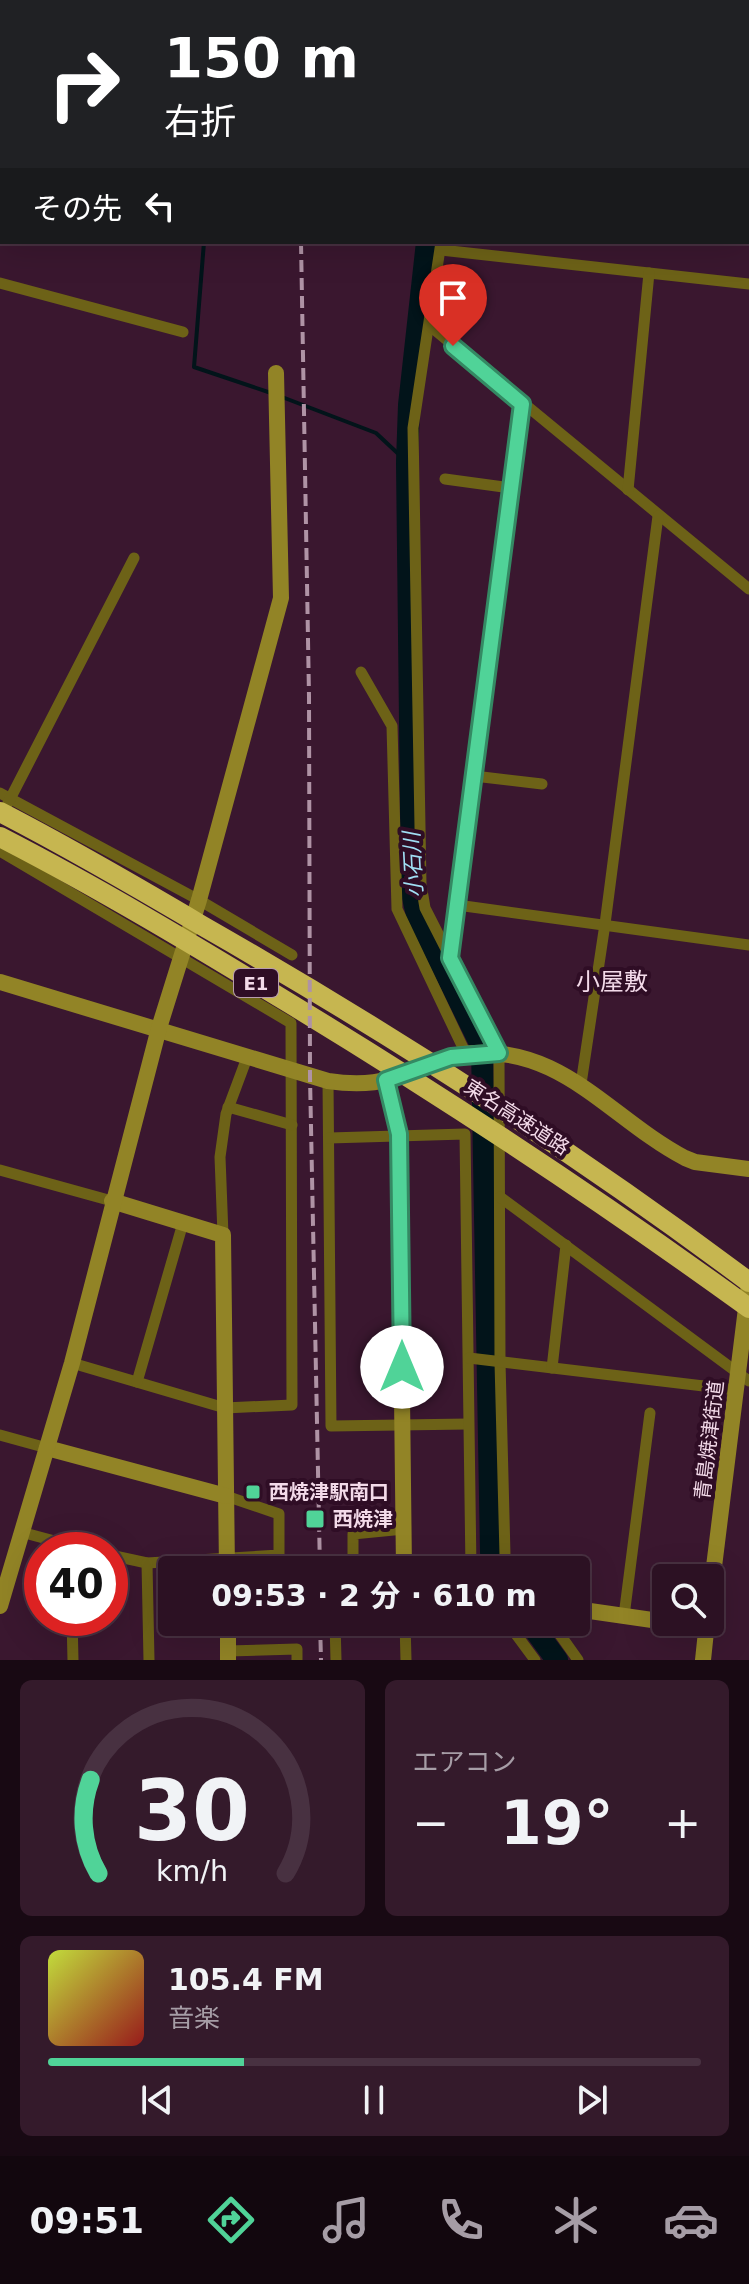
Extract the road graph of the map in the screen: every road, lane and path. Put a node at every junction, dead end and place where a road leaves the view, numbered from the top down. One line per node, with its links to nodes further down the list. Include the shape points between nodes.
1 (441, 246): 2 (street); 5 (street)
2 (649, 273): 4 (street); 11 (street)
3 (0, 283): 6 (street)
4 (749, 284)
5 (430, 326): 8 (street); 28 (street, via 413,428 421,884 425,908)
6 (183, 332)
7 (276, 373): 22 (street, via 281,598)
8 (522, 404): 10 (street); 11 (street)
9 (445, 479): 10 (street)
10 (511, 488): 16 (street)
11 (628, 490): 12 (street)
12 (658, 516): 14 (street); 24 (street)
13 (134, 558): 18 (street)
14 (749, 589)
15 (361, 672): 32 (street, via 392,726 397,909)
16 (474, 776): 17 (street); 23 (street)
17 (542, 784)
18 (4, 801): 19 (street); 22 (street); 49 (highway, 東名高速道路 / E1, via 505,1111)
19 (0, 819)
20 (0, 837): 50 (highway, 東名高速道路 / E1, via 136,910 506,1138)
21 (0, 851): 27 (street)
22 (199, 900): 26 (street); 27 (street)
23 (457, 905): 24 (street); 28 (street)
24 (605, 924): 25 (street); 37 (street)
25 (749, 945)
26 (292, 955)
27 (182, 957): 30 (street); 34 (street, via 291,1023)
28 (450, 958): 31 (street)
29 (0, 982): 30 (street)
30 (159, 1028): 33 (street); 45 (street)
31 (496, 1053): 32 (street); 37 (street, via 532,1059); 44 (street)
32 (466, 1054): 35 (street)
33 (248, 1055): 34 (street); 38 (street)
34 (291, 1070): 36 (street); 39 (street)
35 (386, 1080): 36 (street); 40 (street)
36 (328, 1081): 41 (street)
37 (581, 1084): 42 (street, via 685,1158)
38 (228, 1107): 39 (street); 47 (street, via 220,1157)
39 (292, 1125): 57 (street, via 292,1405)
40 (399, 1134): 41 (street); 51 (street, via 465,1134); 60 (street)
41 (329, 1138): 60 (street, via 331,1426)
42 (749, 1169)
43 (0, 1170): 45 (street)
44 (500, 1197): 48 (street); 52 (street)
45 (112, 1201): 46 (street); 53 (street)
46 (183, 1223): 47 (street); 56 (street)
47 (223, 1235): 57 (street)
48 (566, 1245): 54 (street); 55 (street)
49 (749, 1283): 55 (street, 青島焼津街道)
50 (749, 1308)
51 (469, 1358): 52 (street); 59 (street)
52 (500, 1362): 54 (street); 72 (street)
53 (72, 1363): 56 (street); 62 (street)
54 (552, 1368): 55 (street)
55 (741, 1381): 76 (street, 青島焼津街道)
56 (137, 1382): 57 (street)
57 (225, 1408): 63 (street)
58 (650, 1413): 79 (street)
59 (468, 1424): 60 (street); 71 (street)
60 (402, 1425): 64 (street)
61 (0, 1435): 62 (street)
62 (47, 1448): 63 (street); 65 (street)
63 (226, 1496): 67 (street); 68 (street, via 279,1514 279,1555)
64 (404, 1529): 69 (street, via 353,1534); 70 (street)
65 (21, 1532): 66 (street); 77 (street)
66 (24, 1533)
67 (227, 1556)
68 (274, 1556)
69 (353, 1556)
70 (404, 1556)
71 (471, 1556)
72 (505, 1556)
73 (128, 1559): 74 (street)
74 (147, 1563): 75 (street); 89 (street)
75 (158, 1563)
76 (715, 1564)
77 (0, 1606)
78 (590, 1611): 79 (street)
79 (624, 1616): 80 (street)
80 (652, 1620)
81 (72, 1636): 88 (street)
82 (335, 1636): 91 (street)
83 (405, 1636): 92 (street)
84 (517, 1636): 93 (street)
85 (561, 1636): 94 (street)
86 (706, 1636): 95 (street)
87 (228, 1655): 90 (street, via 297,1649)
88 (73, 1660)
89 (149, 1660)
90 (297, 1660)
91 (336, 1660)
92 (406, 1660)
93 (535, 1660)
94 (578, 1660)
95 (703, 1660)

